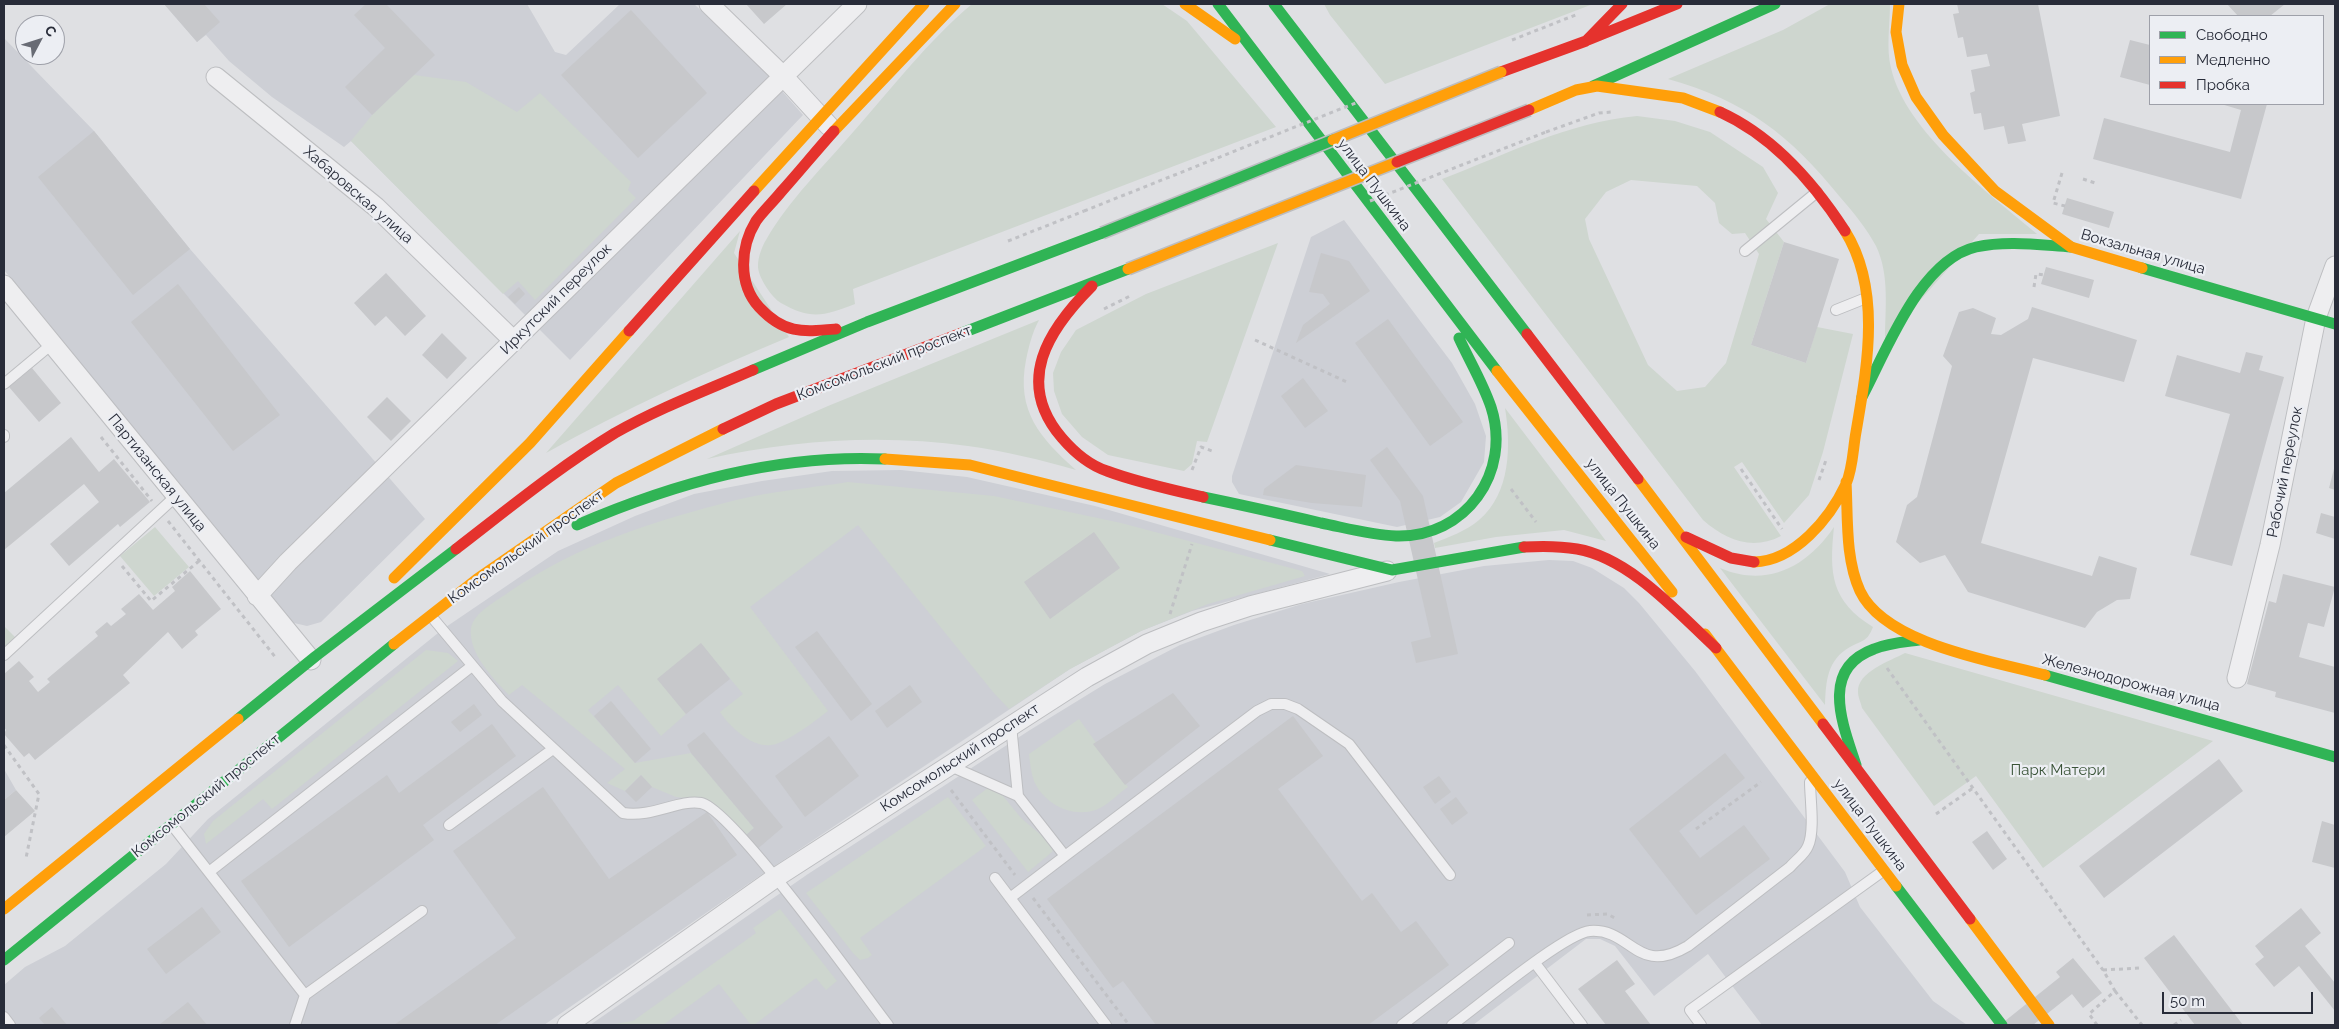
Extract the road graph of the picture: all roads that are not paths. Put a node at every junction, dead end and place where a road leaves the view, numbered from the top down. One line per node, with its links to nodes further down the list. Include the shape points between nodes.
1 (709, 4): 16 (street)
2 (857, 4): 16 (street, Иркутский переулок)
3 (924, 4): 19 (main road)
4 (955, 4): 20 (main road)
5 (1184, 4): 15 (main road)
6 (1218, 4): 15 (main road, улица Пушкина)
7 (1274, 4): 13 (main road, улица Пушкина)
8 (1290, 4): 13 (main road)
9 (1622, 4): 14 (main road)
10 (1677, 4): 14 (main road)
11 (1775, 4): 18 (main road, Комсомольский проспект)
12 (1899, 4): 22 (main road, Вокзальная улица, via 1896,32 1902,64 1916,97 1943,135 1995,191)
13 (1300, 37): 39 (main road, улица Пушкина)
14 (1586, 41): 31 (main road, bridge, via 1102,233)
15 (1255, 52): 27 (main road, улица Пушкина)
16 (783, 76): 19 (street); 33 (street, Иркутский переулок)
17 (216, 77): 33 (street, Хабаровская улица, via 376,207)
18 (1593, 86): 21 (main road, via 1682,98 1715,110 1774,148); 25 (main road, Комсомольский проспект, bridge)
19 (821, 117): 20 (street); 47 (main road, via 530,443)
20 (834, 131): 31 (main road, via 756,222 746,245 743,274 752,299 766,314 802,332)
21 (1817, 192): 23 (lane); 28 (main road, via 1842,225 1858,255)
22 (2071, 247): 30 (main road, Вокзальная улица); 36 (main road, via 2002,244 1951,256 1933,274 1916,300)
23 (1745, 251)
24 (2335, 266): 30 (street, Рабочий переулок)
25 (1097, 282): 27 (main road, via 1070,308 1056,329 1042,355 1037,383 1048,422 1074,452 1106,471 1199,496 1331,526 1396,536 1419,534 1445,526 1468,510 1490,478 1496,435 1491,407); 41 (main road, Комсомольский проспект, via 776,404 660,459 616,483)
26 (4, 285): 34 (street, Партизанская улица)
27 (1440, 298): 45 (main road, улица Пушкина)
28 (1866, 298): 29 (lane); 36 (main road)
29 (1836, 310)
30 (2316, 318): 32 (main road, Вокзальная улица); 49 (street, Рабочий переулок, via 2270,545)
31 (867, 322): 47 (main road, via 675,403 616,433 560,470)
32 (2335, 324)
33 (514, 341): 42 (street, Иркутский переулок)
34 (52, 344): 35 (lane); 38 (street, Партизанская улица)
35 (4, 384)
36 (1861, 399): 37 (main road)
37 (1846, 482): 39 (main road, via 1822,521 1802,542 1780,557 1758,562 1740,560 1719,554); 44 (main road, via 1852,564 1860,589 1871,608 1883,619)
38 (176, 496): 42 (street, Партизанская улица); 46 (lane)
39 (1680, 534): 55 (main road, улица Пушкина)
40 (1392, 570): 41 (main road, via 970,465 899,458 828,458 759,467 693,482 629,502 550,537); 45 (main road, via 1519,547 1578,549 1603,557 1641,580); 50 (street, Комсомольский проспект, via 1250,606 1163,637 1087,677)
41 (477, 579): 43 (main road, Комсомольский проспект)
42 (257, 596): 47 (street, Партизанская улица)
43 (430, 615): 48 (lane); 57 (main road, Комсомольский проспект)
44 (1919, 640): 52 (main road, Железнодорожная улица); 55 (main road, via 1863,653 1842,674 1837,692 1839,709)
45 (1716, 648): 54 (main road, улица Пушкина)
46 (4, 655)
47 (313, 658): 66 (main road)
48 (472, 666): 51 (lane); 61 (lane)
49 (2237, 678)
50 (1011, 725): 53 (street, Комсомольский проспект); 56 (lane)
51 (553, 749): 58 (lane); 63 (lane, via 623,813 643,814 701,803 712,808)
52 (2335, 757)
53 (948, 765): 56 (lane); 63 (street, Комсомольский проспект)
54 (1809, 770): 60 (main road, улица Пушкина); 70 (lane, via 1809,844 1802,854 1688,946 1673,955 1650,956 1603,933 1590,931 1567,940)
55 (1859, 773): 83 (main road, улица Пушкина)
56 (1018, 796): 59 (lane)
57 (171, 824): 61 (lane); 69 (main road, Комсомольский проспект)
58 (449, 825)
59 (1065, 856): 62 (lane, via 1257,711 1271,704 1285,704 1298,708 1349,744); 65 (lane)
60 (1885, 870): 81 (lane, via 1690,1010); 82 (main road, улица Пушкина)
61 (209, 872): 71 (lane)
62 (1450, 874)
63 (775, 878): 75 (street, Комсомольский проспект); 76 (lane)
64 (995, 878): 65 (lane)
65 (1010, 898): 77 (lane)
66 (4, 909)
67 (422, 910): 71 (lane)
68 (1509, 943): 78 (lane)
69 (4, 960)
70 (1535, 963): 79 (lane); 80 (lane)
71 (305, 996): 74 (lane)
72 (4, 1017): 73 (lane)
73 (10, 1025)
74 (295, 1025)
75 (567, 1025)
76 (888, 1025)
77 (1106, 1025)
78 (1402, 1025)
79 (1452, 1025)
80 (1582, 1025)
81 (1702, 1025)
82 (2002, 1025)
83 (2049, 1025)

